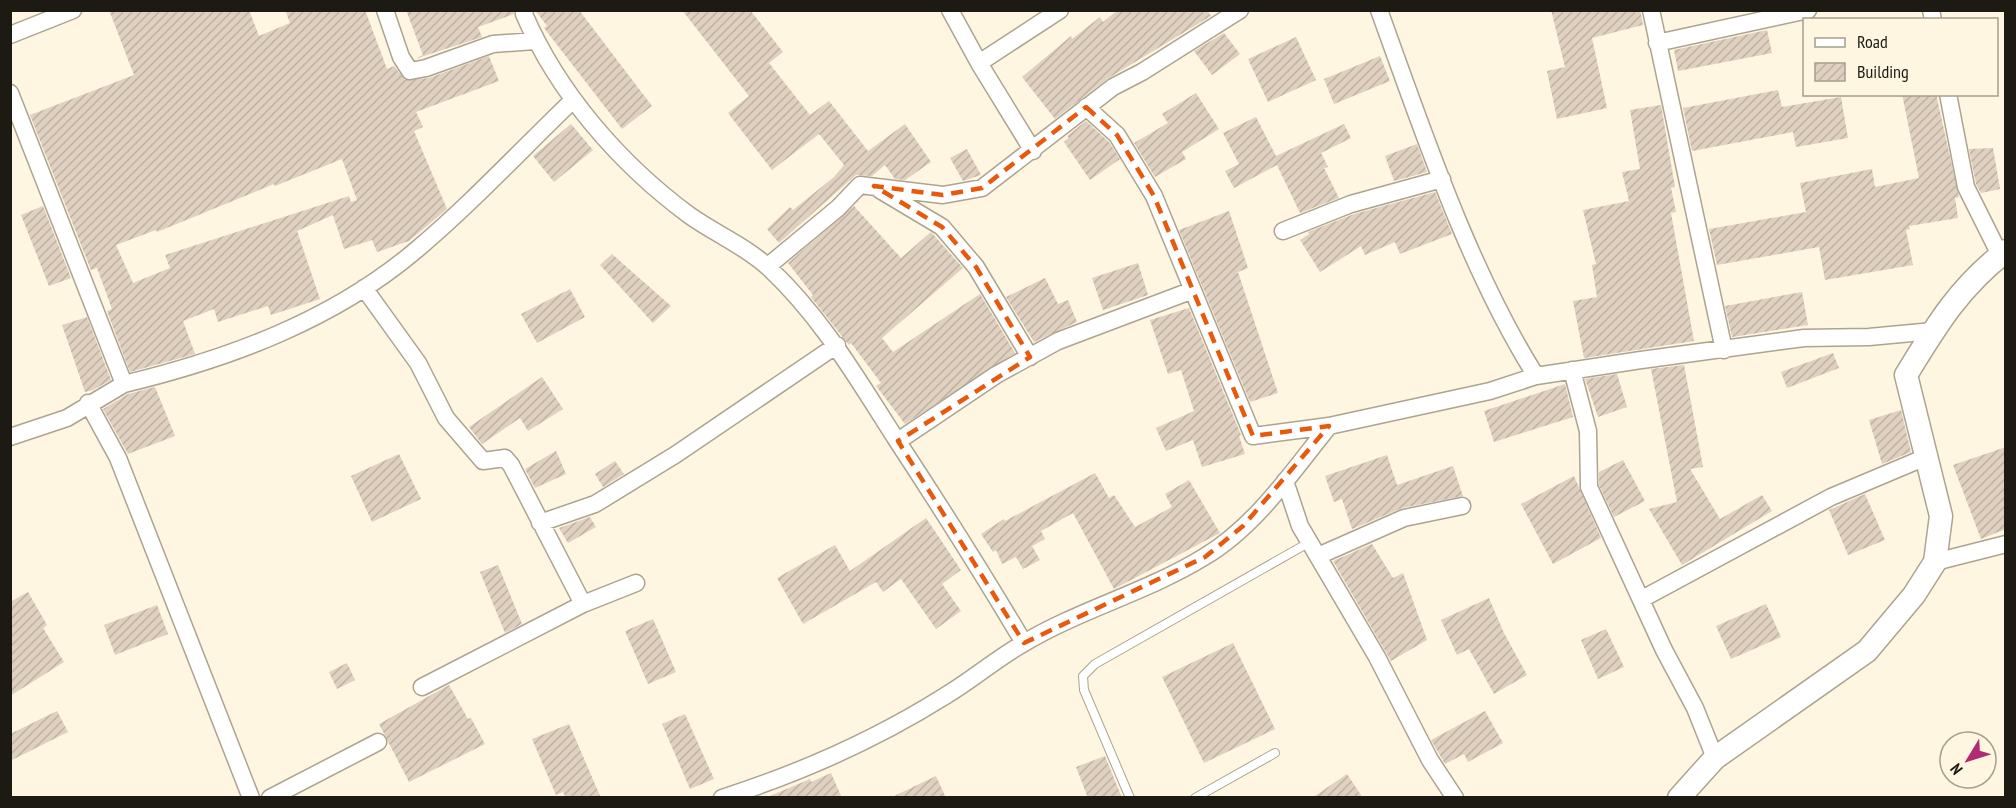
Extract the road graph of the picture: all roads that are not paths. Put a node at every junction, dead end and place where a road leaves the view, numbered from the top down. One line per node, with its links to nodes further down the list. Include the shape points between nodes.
1 (73, 10): 10 (street)
2 (385, 10): 11 (street, via 401,57 410,71 493,44)
3 (950, 10): 13 (street)
4 (1060, 10): 13 (street)
5 (1379, 10): 19 (street)
6 (1651, 10): 12 (street)
7 (1808, 10): 12 (street)
8 (1239, 11): 17 (street)
9 (524, 12): 11 (street)
10 (10, 35)
11 (535, 41): 16 (street)
12 (1658, 43): 28 (street)
13 (979, 63): 18 (street)
14 (10, 93): 32 (street)
15 (1948, 96): 22 (street, via 1966,187)
16 (573, 100): 23 (street, via 612,146 654,186 689,215); 24 (street, via 488,186 414,252)
17 (1086, 107): 18 (street); 25 (street, via 1117,135 1154,196)
18 (1033, 151): 20 (street, via 982,188 943,195)
19 (1442, 179): 21 (street, via 1351,204); 31 (street, via 1509,334)
20 (874, 186): 23 (street, via 860,185); 29 (street, via 942,227 976,267)
21 (1283, 231)
22 (2003, 253): 26 (street, via 1982,269)
23 (768, 266): 27 (street)
24 (364, 288): 32 (street, via 308,321 253,346); 40 (street, via 418,363 446,417 483,461 505,458)
25 (1193, 290): 29 (street, via 1058,341); 34 (street, via 1253,436)
26 (1933, 331): 28 (street, via 1804,338); 37 (street, via 1906,375)
27 (837, 345): 36 (street); 40 (street, via 596,504)
28 (1724, 350): 30 (street)
29 (1030, 357): 36 (street, via 996,375)
30 (1572, 370): 31 (street); 45 (street, via 1588,431 1589,488)
31 (1536, 376): 34 (street, via 1490,391)
32 (124, 384): 33 (street)
33 (88, 404): 35 (street, via 67,417); 52 (street, via 118,458)
34 (1329, 426): 38 (street)
35 (10, 437)
36 (898, 441): 47 (street, via 976,561)
37 (1926, 457): 43 (street, via 1941,516); 45 (street, via 1831,496)
38 (1285, 481): 42 (street, via 1300,526); 47 (street, via 1243,526 1205,557)
39 (1462, 506): 42 (street, via 1404,518)
40 (540, 522): 46 (street)
41 (2006, 544): 43 (street)
42 (1314, 549): 55 (lane, via 1095,664 1083,676 1084,690); 57 (street, via 1377,657 1430,760)
43 (1935, 562): 51 (street, via 1914,595 1867,651)
44 (636, 583): 46 (street)
45 (1642, 599): 51 (street)
46 (583, 604): 48 (street)
47 (1023, 643): 54 (street, via 946,696 853,747)
48 (422, 687)
49 (378, 742): 53 (street)
50 (1275, 753): 56 (lane)
51 (1715, 758): 58 (street)
52 (251, 798)
53 (270, 798)
54 (722, 798)
55 (1130, 798)
56 (1195, 798)
57 (1455, 798)
58 (1679, 798)

